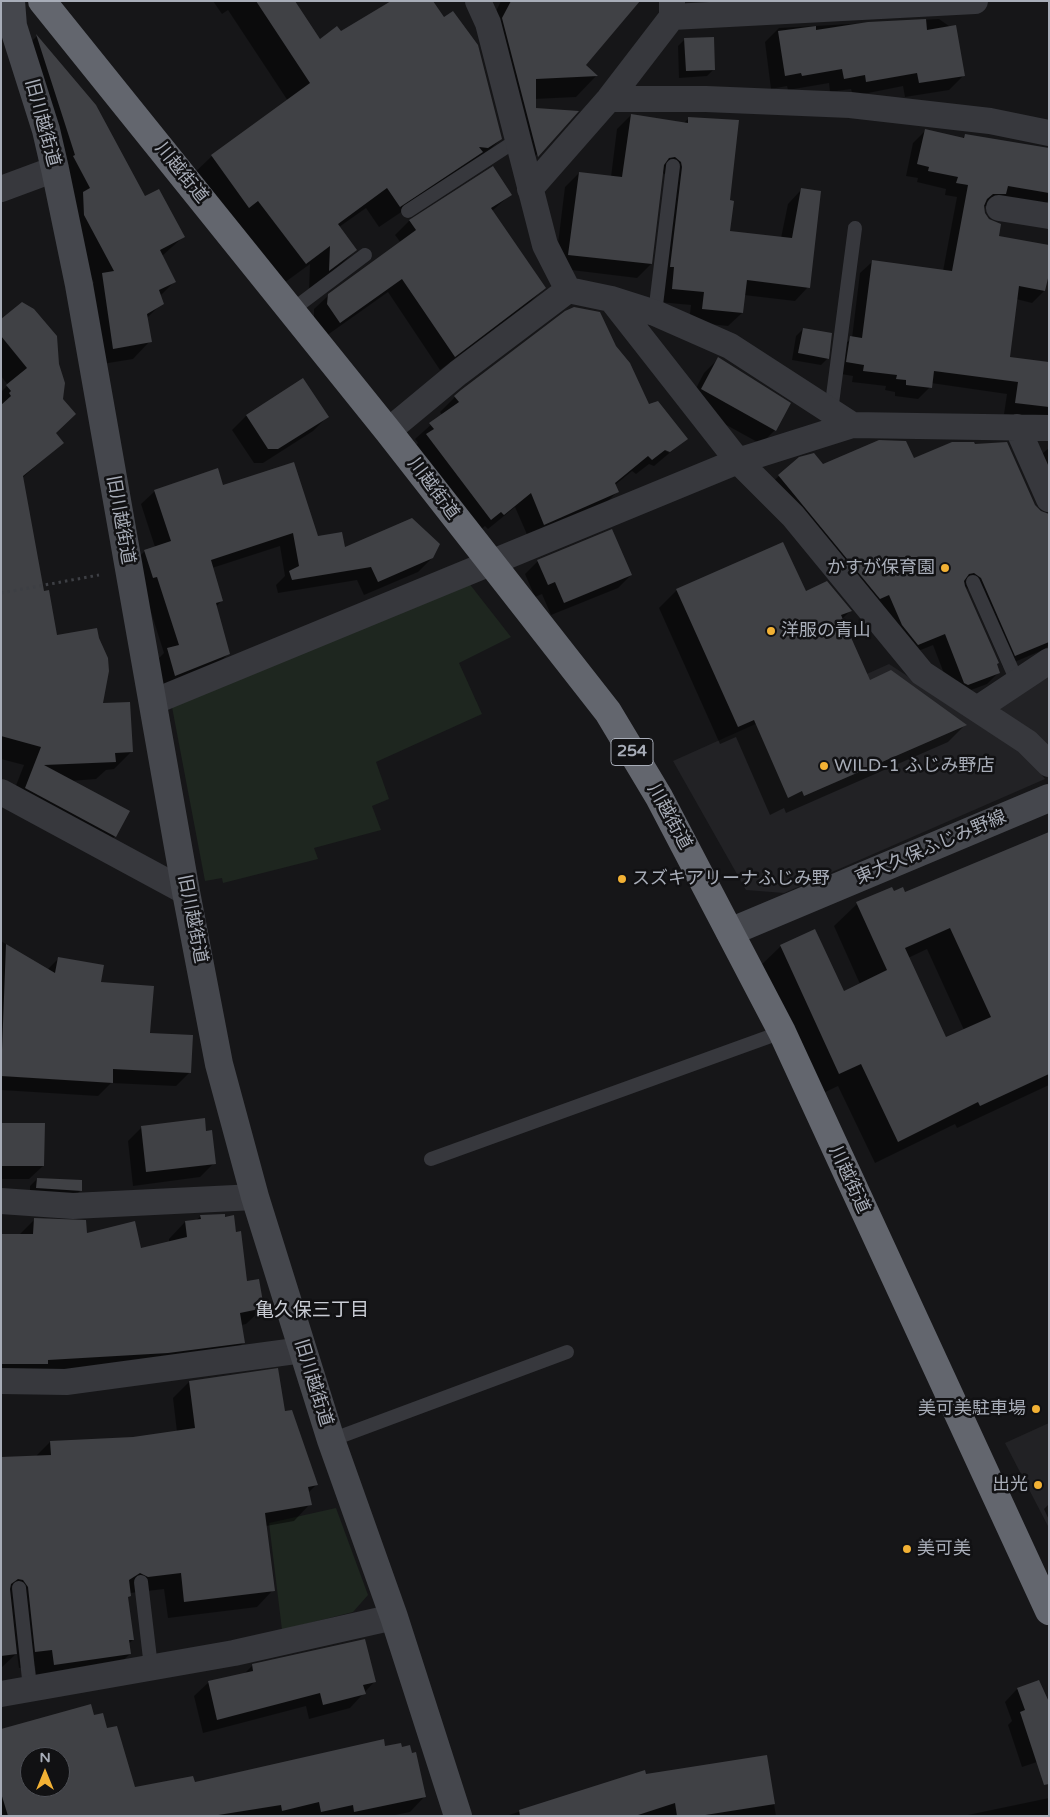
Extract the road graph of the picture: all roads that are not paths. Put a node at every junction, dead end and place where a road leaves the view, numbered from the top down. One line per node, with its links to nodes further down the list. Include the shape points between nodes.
1 (10, 1): 10 (street, 旧川越街道, via 13,26)
2 (42, 1): 20 (highway, 川越街道 / 254)
3 (961, 2): 5 (street)
4 (488, 9): 8 (street)
5 (672, 9): 6 (street)
6 (609, 99): 7 (street, via 850,105 990,121); 12 (street)
7 (1049, 133)
8 (518, 140): 12 (street); 14 (lane)
9 (673, 166): 21 (lane)
10 (56, 169): 11 (street); 33 (street, 旧川越街道)
11 (1, 189)
12 (530, 189): 18 (street, via 545,246)
13 (999, 208): 15 (street)
14 (408, 211)
15 (1049, 216)
16 (855, 228): 22 (lane)
17 (365, 255): 20 (lane)
18 (568, 290): 19 (street); 26 (street)
19 (611, 299): 21 (street); 27 (street)
20 (292, 310): 26 (highway, 川越街道 / 254)
21 (655, 313): 22 (street, via 730,346)
22 (830, 411): 23 (street)
23 (852, 425): 24 (street); 27 (street)
24 (1017, 427): 25 (street); 28 (street)
25 (1049, 428)
26 (388, 431): 29 (highway, 川越街道 / 254)
27 (738, 461): 29 (street); 34 (street, via 793,516 922,673)
28 (1049, 499)
29 (490, 563): 33 (street); 39 (highway, 川越街道 / 254, via 608,712 659,797)
30 (973, 582): 32 (lane)
31 (1049, 661): 32 (street)
32 (1017, 681): 34 (street)
33 (153, 702): 38 (street, 旧川越街道)
34 (977, 709): 35 (street, via 1028,742)
35 (1049, 764)
36 (1, 792): 38 (street)
37 (1049, 798): 39 (street, 東大久保ふじみ野線)
38 (186, 892): 42 (street, 旧川越街道, via 220,1064)
39 (730, 932): 40 (highway, 川越街道 / 254)
40 (782, 1032): 41 (lane); 50 (highway, 川越街道 / 254)
41 (431, 1159)
42 (255, 1197): 43 (street, via 73,1206); 44 (street, 旧川越街道)
43 (1, 1201)
44 (302, 1350): 46 (street, via 66,1382); 47 (street, 旧川越街道)
45 (567, 1352): 47 (lane)
46 (1, 1382)
47 (331, 1440): 51 (street, 旧川越街道)
48 (141, 1582): 52 (lane)
49 (19, 1588): 53 (lane)
50 (1049, 1611)
51 (394, 1617): 52 (street, via 234,1653); 55 (street, 旧川越街道)
52 (151, 1667): 53 (street)
53 (30, 1688): 54 (street)
54 (1, 1694)
55 (458, 1816)

